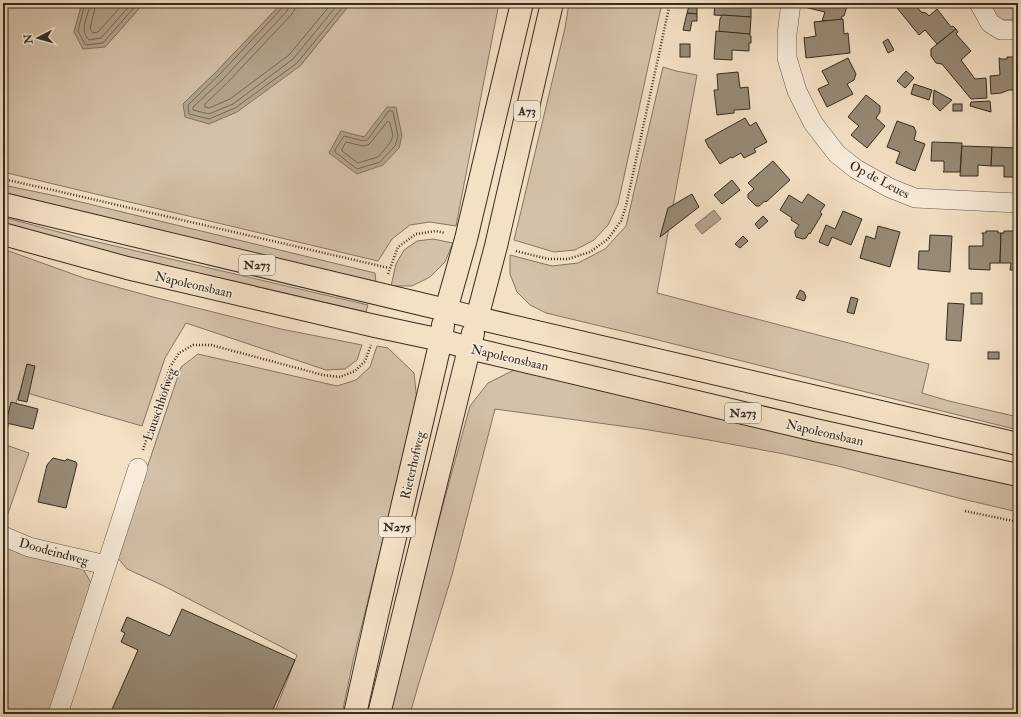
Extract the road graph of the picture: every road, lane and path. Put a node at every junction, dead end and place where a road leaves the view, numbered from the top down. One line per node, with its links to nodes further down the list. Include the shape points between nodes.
1 (522, 3): 11 (main road, A73)
2 (552, 3): 12 (main road, A73)
3 (670, 3): 12 (path, via 621,221 608,239 590,252 568,259 548,259)
4 (791, 3): 8 (street, Op de Leues, via 787,58 797,91 814,123 837,154 856,169 890,188 915,198)
5 (979, 3): 6 (street, via 990,23 1001,30)
6 (1018, 30)
7 (3, 179): 13 (path)
8 (1018, 203)
9 (3, 204): 14 (main road, N273)
10 (3, 234): 17 (main road, Napoleonsbaan / N273, via 127,268)
11 (466, 239): 13 (path, via 436,231 416,234 398,248); 15 (main road, A73)
12 (496, 246): 16 (main road, A73)
13 (389, 268): 14 (path)
14 (383, 295): 15 (main road, N273)
15 (446, 310): 16 (main road, N273); 18 (main road, Rieterhofweg / N275)
16 (477, 318): 19 (main road, Rieterhofweg / N275); 20 (main road, N273)
17 (375, 326): 18 (main road, Napoleonsbaan / N273); 21 (path, Luuschhofweg, via 365,361 355,371 340,377 323,375 211,345 193,345 179,352 170,367)
18 (441, 340): 19 (main road, Napoleonsbaan / N273); 28 (main road, Rieterhofweg / N275)
19 (469, 348): 22 (main road, Napoleonsbaan / N273); 29 (main road, Rieterhofweg / N275)
20 (1018, 444)
21 (138, 468): 26 (street)
22 (1018, 475)
23 (965, 511): 24 (path)
24 (1018, 522)
25 (3, 536): 26 (street, Doodeindweg, via 29,547)
26 (106, 565): 27 (street)
27 (58, 714)
28 (355, 714)
29 (378, 714)

